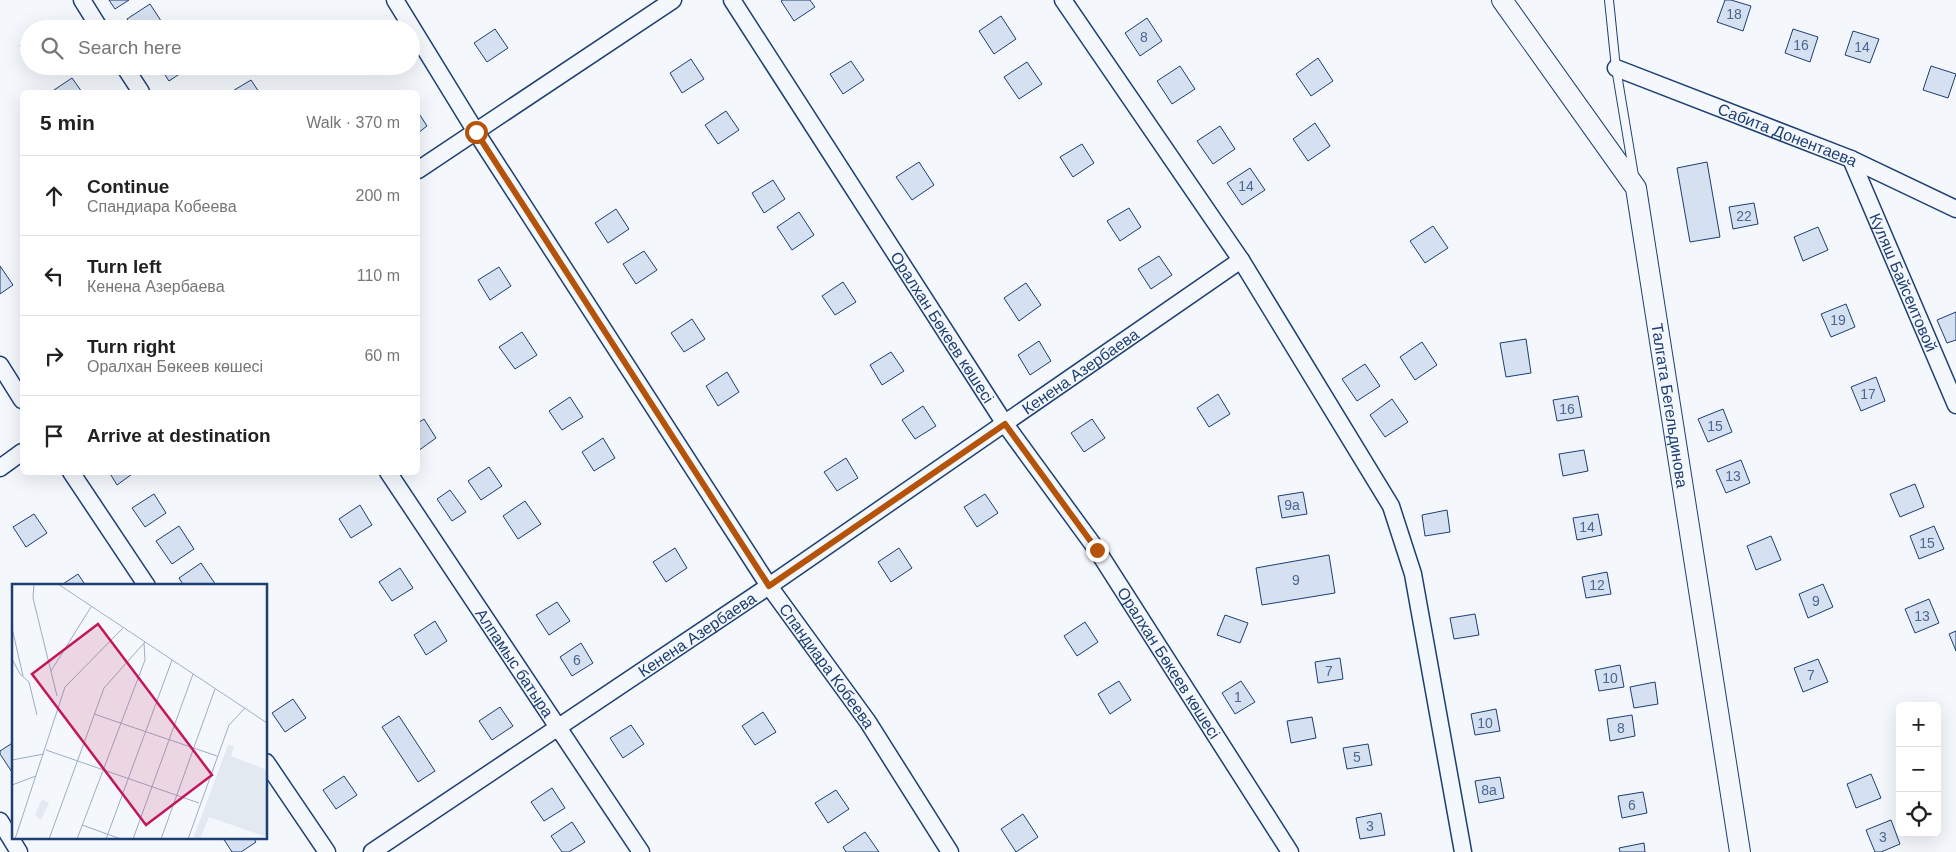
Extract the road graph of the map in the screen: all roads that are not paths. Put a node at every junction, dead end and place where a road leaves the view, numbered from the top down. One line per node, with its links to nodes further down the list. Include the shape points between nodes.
1 (82, 0): 8 (street)
2 (395, 0): 9 (street, Спандиара Кобеева)
3 (672, 0): 14 (street)
4 (732, 0): 23 (street, Оралхан Бөкеев көшесі)
5 (1063, 0): 19 (street)
6 (1502, 0): 17 (street, Талгата Бегельдинова)
7 (1608, 0): 11 (lane)
8 (94, 20)
9 (407, 20)
10 (420, 41): 14 (street, Спандиара Кобеева)
11 (1616, 68): 15 (street, Сабита Донентаева); 17 (lane)
12 (130, 75): 13 (street)
13 (140, 90)
14 (476, 132): 16 (street); 29 (street, Спандиара Кобеева)
15 (1851, 159): 18 (street, Сабита Донентаева); 22 (street, Куляш Байсеитовой)
16 (420, 169)
17 (1636, 188): 42 (street, Талгата Бегельдинова)
18 (1956, 208)
19 (1241, 260): 23 (street, Кенена Азербаева); 41 (street, via 1391,506 1413,574)
20 (0, 365): 21 (street)
21 (20, 397)
22 (1956, 405)
23 (1005, 424): 29 (street, Кенена Азербаева); 40 (street, Оралхан Бөкеев көшесі, via 1097,550)
24 (20, 453): 25 (street)
25 (0, 468)
26 (72, 475): 28 (street)
27 (390, 475): 30 (street, Алпамыс батыра)
28 (146, 584)
29 (769, 586): 30 (street, Кенена Азербаева); 39 (street, Спандиара Кобеева, via 868,722)
30 (558, 729): 37 (street, Кенена Азербаева); 38 (street, Алпамыс батыра)
31 (268, 765): 36 (street)
32 (0, 821): 34 (street)
33 (12, 840): 35 (street)
34 (12, 840)
35 (20, 852)
36 (327, 852)
37 (372, 852)
38 (641, 852)
39 (950, 852)
40 (1290, 852)
41 (1463, 852)
42 (1740, 852)

